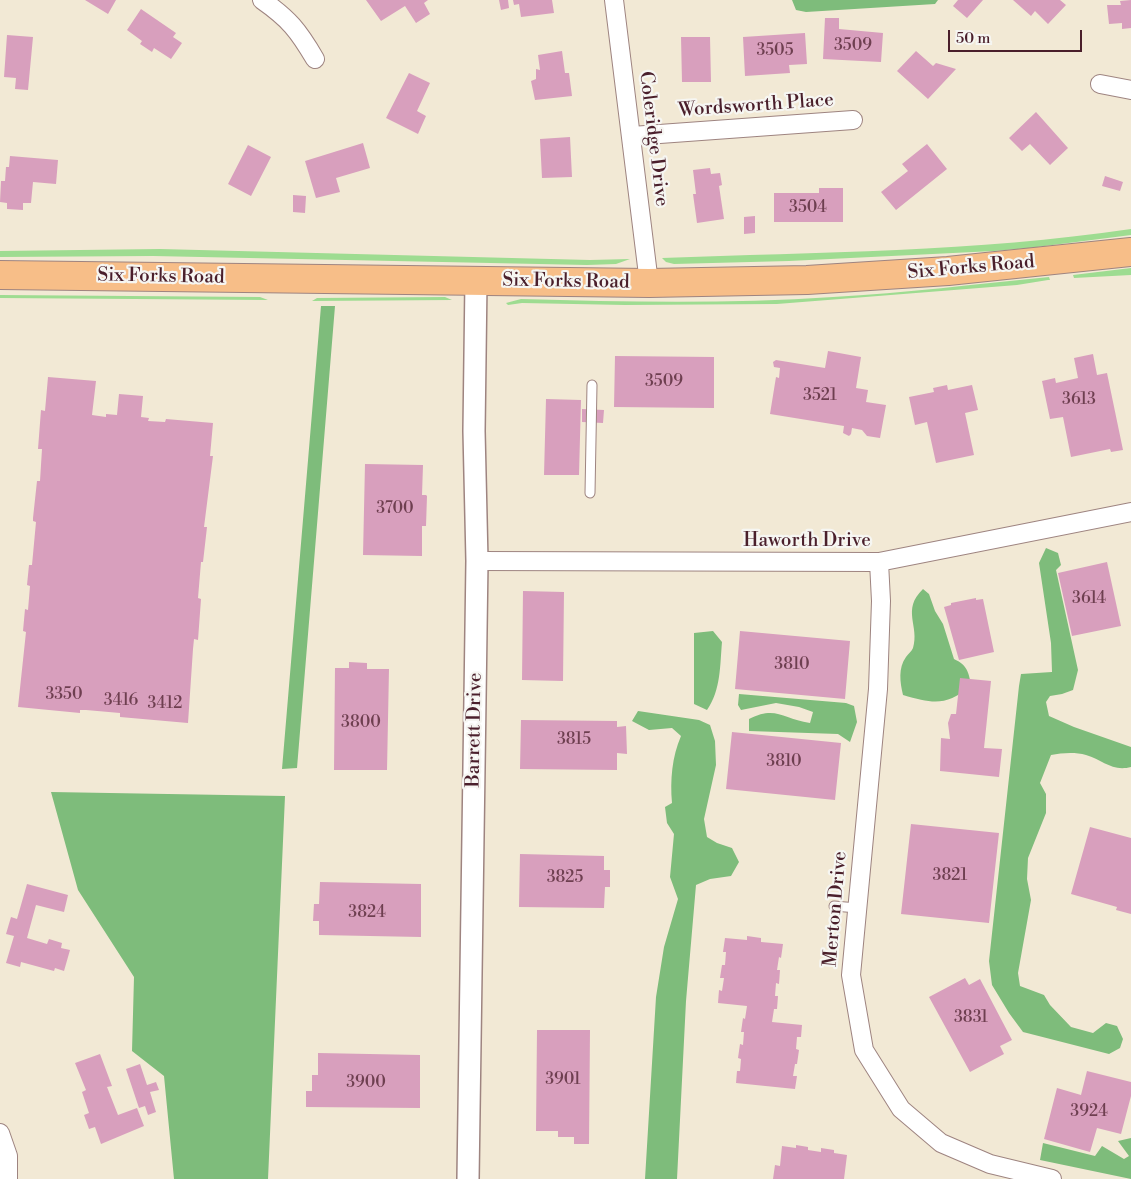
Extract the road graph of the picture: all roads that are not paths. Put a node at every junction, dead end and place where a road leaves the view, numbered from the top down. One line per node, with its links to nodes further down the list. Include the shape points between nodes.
1 (262, 0): 3 (street, via 300,32)
2 (614, 0): 7 (street, Coleridge Drive)
3 (314, 59)
4 (1100, 84): 5 (street)
5 (1131, 90)
6 (853, 120): 7 (street, Wordsworth Place)
7 (632, 136): 11 (street, Coleridge Drive)
8 (1131, 252): 11 (main road, Six Forks Road, via 948,271 807,280)
9 (0, 275): 10 (main road, Six Forks Road)
10 (476, 282): 11 (main road, Six Forks Road); 15 (street, Barrett Drive, via 474,431)
11 (649, 284)
12 (592, 385): 13 (lane)
13 (590, 493)
14 (1131, 512): 16 (street, Haworth Drive)
15 (477, 561): 16 (street, Haworth Drive); 21 (street, Barrett Drive)
16 (879, 562): 18 (street, Merton Drive, via 878,689)
17 (834, 906): 18 (lane)
18 (857, 908): 22 (street, Merton Drive, via 851,975 864,1050 901,1109 941,1143 990,1164)
19 (0, 1133): 20 (street, via 8,1156)
20 (8, 1179)
21 (468, 1179)
22 (1052, 1179)

